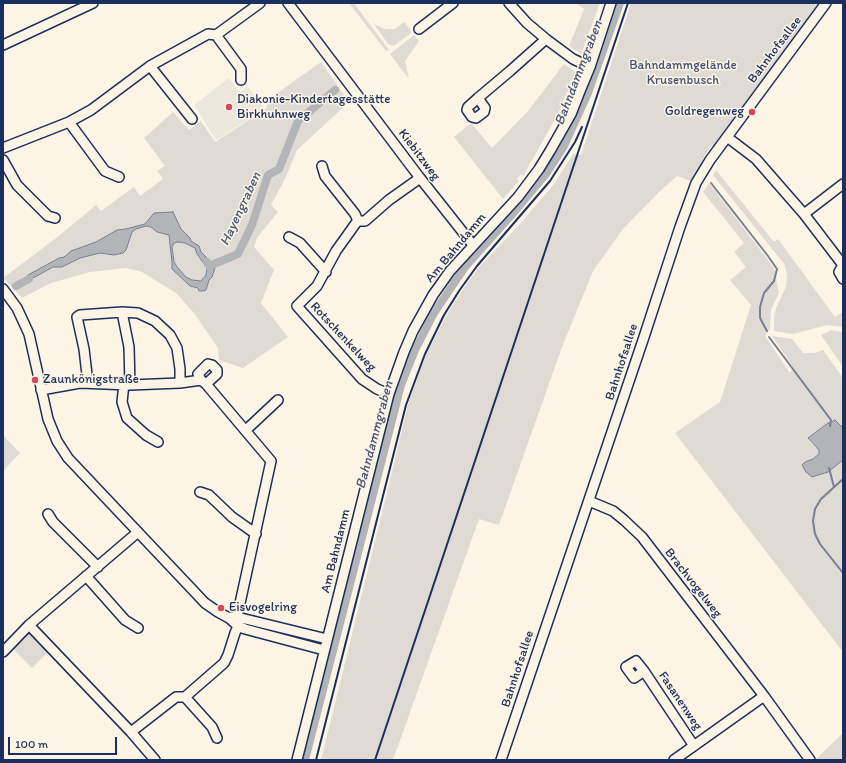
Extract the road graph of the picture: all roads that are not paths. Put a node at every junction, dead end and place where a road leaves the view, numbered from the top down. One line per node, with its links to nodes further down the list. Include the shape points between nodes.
1 (93, 3): 11 (street)
2 (260, 3): 9 (street)
3 (288, 3): 23 (street, Kiebitzweg)
4 (454, 3): 8 (street)
5 (509, 3): 10 (street)
6 (611, 3): 13 (street, Am Bahndamm)
7 (826, 3): 18 (street, Bahnhofsallee)
8 (419, 30)
9 (216, 35): 12 (street, via 208,34); 14 (street, via 241,69)
10 (546, 39): 13 (street, via 573,59); 15 (street)
11 (3, 45)
12 (150, 66): 16 (street); 17 (street, via 91,110)
13 (590, 67): 29 (street, Am Bahndamm, via 571,114 539,169 518,197)
14 (241, 80)
15 (478, 98)
16 (192, 119)
17 (69, 122): 19 (street); 22 (street, via 105,171)
18 (727, 137): 25 (street, via 756,159); 44 (street, Bahnhofsallee, via 696,183)
19 (3, 148)
20 (3, 160): 26 (street, via 17,185 48,216)
21 (322, 166): 27 (street, via 325,176 355,214)
22 (119, 177)
23 (420, 178): 27 (street, Rotschenkelweg, via 365,220); 29 (street, Kiebitzweg)
24 (843, 184): 25 (street)
25 (804, 214): 30 (street)
26 (55, 218)
27 (358, 222): 31 (street, Rotschenkelweg, via 340,246)
28 (289, 237): 31 (street, via 300,243)
29 (473, 245): 39 (street, Am Bahndamm, via 433,295 410,338)
30 (843, 265): 32 (street, via 839,272)
31 (326, 272): 39 (street, Rotschenkelweg, via 317,286 297,306 362,379)
32 (843, 279)
33 (3, 289): 38 (street, via 17,308 29,334)
34 (122, 312): 35 (street, via 77,317); 36 (street, via 138,313 155,321 170,335 177,348); 37 (street, via 129,348)
35 (88, 382): 37 (street); 38 (street)
36 (180, 383): 37 (street); 41 (street, via 204,382)
37 (127, 385): 42 (street, via 122,402 127,418)
38 (41, 390): 46 (street, via 48,419 57,441 68,458)
39 (390, 394): 53 (street, Am Bahndamm)
40 (278, 400): 41 (street)
41 (246, 430): 47 (street, via 271,461)
42 (158, 442)
43 (200, 492): 47 (street, via 209,495 232,517)
44 (589, 501): 57 (street, Brachvogelweg, via 613,511 642,537); 64 (street, Bahnhofsallee)
45 (48, 514): 48 (street)
46 (138, 532): 48 (street); 50 (street, via 205,603)
47 (256, 534): 50 (street)
48 (98, 567): 49 (street)
49 (86, 576): 51 (street); 52 (street, via 126,620)
50 (235, 620): 53 (street); 54 (street); 58 (street, via 235,633 224,662)
51 (29, 625): 55 (street); 59 (street)
52 (138, 628)
53 (327, 638): 54 (street, Am Bahndamm)
54 (324, 650): 63 (street, Am Bahndamm)
55 (3, 652)
56 (644, 671): 61 (street, Fasanenweg)
57 (764, 696): 61 (street); 66 (street, Brachvogelweg)
58 (185, 697): 59 (street, via 176,697); 60 (street, via 212,727)
59 (131, 732): 62 (street)
60 (217, 738)
61 (694, 746): 65 (street)
62 (155, 760)
63 (297, 760)
64 (501, 760)
65 (674, 760)
66 (810, 760)

